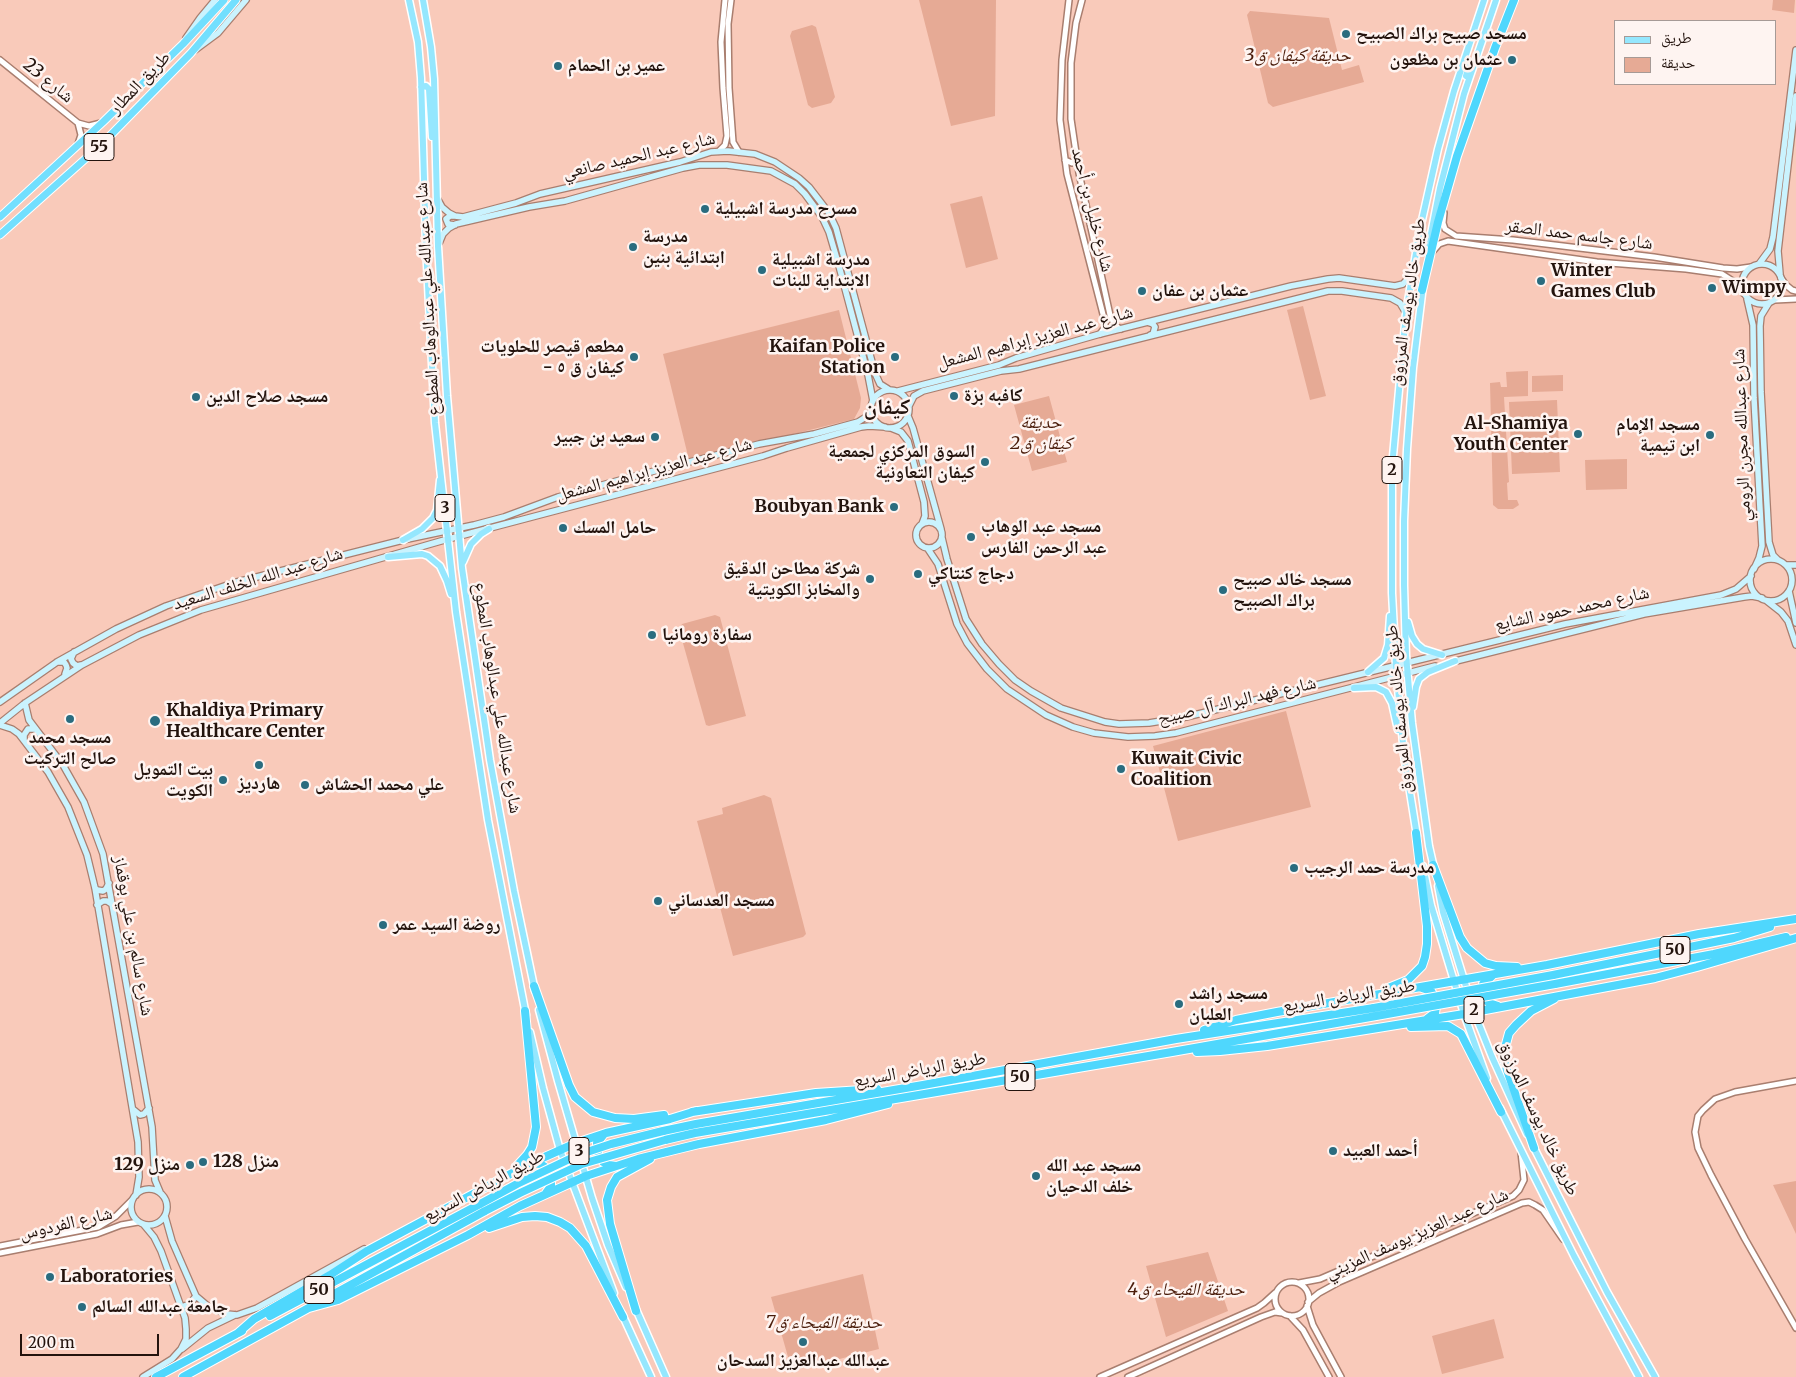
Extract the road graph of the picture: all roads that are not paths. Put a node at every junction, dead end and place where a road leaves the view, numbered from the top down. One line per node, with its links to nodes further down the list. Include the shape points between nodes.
1 (216, 0): 14 (main road, طريق المطار, via 190,30)
2 (224, 0): 14 (highway, طريق المطار / 55)
3 (236, 0): 16 (highway, طريق المطار / 55)
4 (246, 0): 16 (main road, طريق المطار, via 218,33)
5 (409, 0): 19 (main road, شارع عبدالله علي عبدالوهاب المطوع / 3, via 418,42)
6 (424, 0): 28 (main road, شارع عبدالله علي عبدالوهاب المطوع / 3, via 434,79)
7 (725, 0): 25 (street, via 721,42)
8 (731, 0): 25 (street)
9 (1484, 0): 18 (main road, طريق خالد يوسف المرزوق / 2)
10 (1496, 0): 26 (main road, طريق خالد يوسف المرزوق / 2)
11 (1514, 0): 40 (highway)
12 (1069, 1): 13 (street, via 1072,5); 21 (street, شارع خليل بن أحمد)
13 (1081, 3): 22 (street, شارع خليل بن أحمد, via 1071,63)
14 (184, 44): 23 (highway, طريق المطار / 55)
15 (1796, 50): 56 (main road, via 1773,237 1770,249)
16 (191, 52): 49 (highway, طريق المطار / 55, via 102,144)
17 (0, 60): 24 (street, شارع 23)
18 (1462, 65): 26 (main road, via 1466,62 1469,65); 59 (main road, طريق خالد يوسف المرزوق / 2, via 1438,150)
19 (421, 87): 28 (main road, via 429,89 430,129); 99 (main road, شارع عبدالله علي عبدالوهاب المطوع / 3, via 432,374)
20 (1796, 96): 60 (main road, via 1777,256)
21 (1060, 112): 22 (street, via 1065,108); 34 (street, شارع خليل بن أحمد)
22 (1071, 112): 33 (street, شارع خليل بن أحمد)
23 (103, 122): 24 (street, شارع 23, via 89,126); 27 (highway, طريق المطار / 55)
24 (78, 123): 27 (street, شارع 23, via 81,135)
25 (729, 130): 29 (street, via 725,145); 30 (street)
26 (1454, 131): 64 (main road, طريق خالد يوسف المرزوق / 2, via 1433,222)
27 (78, 146): 46 (highway, طريق المطار / 55)
28 (436, 151): 43 (main road, شارع عبدالله علي عبدالوهاب المطوع / 3)
29 (719, 151): 30 (main road, شارع عبد الحميد صانعي); 31 (main road, شارع عبد الحميد صانعي)
30 (739, 152): 32 (main road, شارع عبد الحميد صانعي)
31 (705, 153): 35 (main road, via 702,160); 39 (main road, شارع عبد الحميد صانعي)
32 (755, 154): 36 (main road, via 760,160); 86 (main road, شارع عبد الحميد صانعي, via 776,162 799,178 829,213 841,244 874,373)
33 (1077, 159): 34 (street, via 1070,163); 37 (street, شارع خليل بن أحمد)
34 (1064, 160): 38 (street, شارع خليل بن أحمد)
35 (708, 165): 36 (main road, شارع عبد الحميد صانعي); 42 (main road, شارع عبد الحميد صانعي, via 683,168)
36 (754, 168): 89 (main road, شارع عبد الحميد صانعي, via 771,171 795,184 822,217 839,266)
37 (1079, 173): 38 (street); 48 (street, شارع خليل بن أحمد)
38 (1067, 174): 50 (street, شارع خليل بن أحمد)
39 (582, 184): 41 (main road, شارع عبد الحميد صانعي); 42 (main road, via 588,188)
40 (1447, 190): 51 (street, شارع جاسم حمد الصقر, via 1443,223 1450,233); 54 (highway)
41 (540, 194): 44 (main road, via 538,201); 45 (main road, شارع عبد الحميد صانعي, via 463,217)
42 (585, 195): 44 (main road, شارع عبد الحميد صانعي)
43 (436, 197): 45 (main road); 52 (main road, شارع عبدالله علي عبدالوهاب المطوع / 3)
44 (544, 206): 47 (main road, شارع عبد الحميد صانعي)
45 (455, 216): 47 (main road, via 447,217 446,222)
46 (0, 217)
47 (456, 224): 52 (main road, via 444,234)
48 (1093, 234): 50 (street); 76 (street, شارع خليل بن أحمد, via 1110,315 1115,326)
49 (0, 235)
50 (1083, 238): 78 (street, شارع خليل بن أحمد, via 1105,322)
51 (1513, 240): 53 (street, via 1507,244); 55 (street, شارع جاسم حمد الصقر)
52 (438, 246): 105 (main road, شارع عبدالله علي عبدالوهاب المطوع / 3)
53 (1513, 251): 54 (street, شارع جاسم حمد الصقر, via 1448,241 1439,244); 57 (street, شارع جاسم حمد الصقر)
54 (1432, 253): 64 (highway)
55 (1632, 255): 57 (street, via 1637,261); 58 (street, شارع جاسم حمد الصقر, via 1730,269)
56 (1759, 264): 58 (main road); 60 (main road, via 1771,266)
57 (1631, 265): 67 (street, شارع جاسم حمد الصقر, via 1722,274 1736,283)
58 (1751, 267): 67 (main road, via 1741,281)
59 (1412, 274): 63 (main road, شارع عبد العزيز إبراهيم المشعل, via 1400,285); 73 (main road, طريق خالد يوسف المرزوق / 2)
60 (1780, 276): 65 (street, via 1786,285); 72 (main road, via 1781,290)
61 (1318, 281): 62 (main road, شارع عبد العزيز إبراهيم المشعل); 63 (main road, شارع عبد العزيز إبراهيم المشعل, via 1339,278); 66 (main road, via 1316,287)
62 (1305, 283): 68 (main road, via 1310,288); 74 (main road, شارع عبد العزيز إبراهيم المشعل)
63 (1378, 283): 69 (main road, via 1380,289)
64 (1422, 290): 95 (main road, طريق خالد يوسف المرزوق / 2)
65 (1796, 290)
66 (1321, 293): 68 (main road, شارع عبد العزيز إبراهيم المشعل); 69 (main road, شارع عبد العزيز إبراهيم المشعل, via 1342,291)
67 (1743, 293): 70 (main road)
68 (1308, 296): 77 (main road, شارع عبد العزيز إبراهيم المشعل)
69 (1375, 296): 73 (main road, شارع عبد العزيز إبراهيم المشعل, via 1396,300)
70 (1747, 299): 72 (main road, via 1758,304); 120 (main road, شارع عبدالله مجرن الرومي, via 1753,325 1762,546)
71 (1796, 299): 72 (street)
72 (1772, 302): 115 (main road, شارع عبدالله مجرن الرومي, via 1761,316 1761,392 1768,531 1770,548)
73 (1406, 313): 88 (main road, طريق خالد يوسف المرزوق / 2)
74 (1163, 318): 75 (main road, شارع عبد العزيز إبراهيم المشعل); 77 (main road, via 1161,327)
75 (1147, 322): 76 (main road, شارع عبد العزيز إبراهيم المشعل); 79 (main road, via 1155,327)
76 (1122, 329): 78 (main road, شارع عبد العزيز إبراهيم المشعل)
77 (1168, 331): 79 (main road, شارع عبد العزيز إبراهيم المشعل)
78 (1100, 334): 80 (main road, شارع عبد العزيز إبراهيم المشعل)
79 (1150, 335): 82 (main road, شارع عبد العزيز إبراهيم المشعل)
80 (1072, 342): 81 (main road, شارع عبد العزيز إبراهيم المشعل); 82 (main road, via 1070,349)
81 (1058, 346): 83 (main road, شارع عبد العزيز إبراهيم المشعل); 84 (main road, via 1064,351)
82 (1077, 354): 84 (main road, شارع عبد العزيز إبراهيم المشعل)
83 (1016, 358): 85 (main road, via 1014,364); 87 (main road, شارع عبد العزيز إبراهيم المشعل)
84 (1062, 358): 85 (main road, شارع عبد العزيز إبراهيم المشعل)
85 (1019, 369): 90 (main road, شارع عبد العزيز إبراهيم المشعل, via 923,390 914,396)
86 (888, 390): 87 (main road); 89 (main road, via 881,391)
87 (898, 391): 90 (main road, via 907,399)
88 (1398, 391): 95 (main road, via 1396,449 1400,454); 126 (main road, طريق خالد يوسف المرزوق / 2, via 1392,467)
89 (873, 401): 91 (main road)
90 (909, 406): 92 (main road)
91 (872, 413): 93 (main road, via 876,422); 94 (main road, شارع عبد العزيز إبراهيم المشعل, via 858,422)
92 (908, 416): 93 (main road, via 902,424); 107 (main road)
93 (888, 428): 96 (main road, شارع عبد العزيز إبراهيم المشعل, via 861,427); 104 (main road, via 901,432 908,442 924,502)
94 (759, 444): 96 (main road, via 765,449); 97 (main road, شارع عبد العزيز إبراهيم المشعل)
95 (1407, 449): 124 (main road, طريق خالد يوسف المرزوق / 2)
96 (763, 456): 100 (main road, شارع عبد العزيز إبراهيم المشعل)
97 (665, 468): 98 (main road, شارع عبد العزيز إبراهيم المشعل); 100 (main road, via 663,476)
98 (651, 472): 101 (main road, via 658,477); 102 (main road, شارع عبد العزيز إبراهيم المشعل)
99 (442, 474): 108 (main road, شارع عبدالله علي عبدالوهاب المطوع / 3); 112 (main road, via 433,518)
100 (668, 481): 101 (main road, شارع عبد العزيز إبراهيم المشعل)
101 (655, 485): 103 (main road, شارع عبد العزيز إبراهيم المشعل)
102 (558, 497): 103 (main road, via 556,505); 105 (main road, شارع عبد العزيز إبراهيم المشعل, via 504,517)
103 (561, 510): 106 (main road, شارع عبد العزيز إبراهيم المشعل)
104 (922, 524): 107 (main road, via 932,523); 113 (main road, via 917,539)
105 (458, 529): 108 (main road, شارع عبد الله الخلف السعيد); 109 (main road, شارع عبدالله علي عبدالوهاب المطوع / 3)
106 (489, 529): 109 (main road, شارع عبد العزيز إبراهيم المشعل); 119 (main road, via 471,544)
107 (941, 529): 110 (main road)
108 (448, 531): 111 (main road, شارع عبدالله علي عبدالوهاب المطوع / 3); 112 (main road, شارع عبد الله الخلف السعيد)
109 (459, 537): 111 (main road, شارع عبد الله الخلف السعيد); 119 (main road, شارع عبدالله علي عبدالوهاب المطوع / 3)
110 (942, 538): 113 (main road, via 938,546); 137 (main road, شارع فهد البراك آل صبيح, via 962,608 975,634)
111 (448, 539): 114 (main road, شارع عبد الله الخلف السعيد); 128 (main road, شارع عبدالله علي عبدالوهاب المطوع / 3)
112 (403, 540): 116 (main road, شارع عبد الله الخلف السعيد)
113 (928, 549): 143 (main road, شارع فهد البراك آل صبيح, via 938,564 957,624)
114 (388, 557): 122 (main road, شارع عبد الله الخلف السعيد); 128 (main road, via 422,554 435,561 447,582)
115 (1778, 560): 117 (main road); 120 (main road, via 1764,560)
116 (310, 564): 122 (main road, via 316,569); 135 (main road, شارع عبد الله الخلف السعيد, via 247,579 166,606)
117 (1786, 565): 118 (main road); 125 (main road, via 1791,575)
118 (1796, 565)
119 (462, 568): 178 (main road, شارع عبدالله علي عبدالوهاب المطوع / 3, via 490,760)
120 (1754, 569): 121 (main road)
121 (1751, 576): 127 (main road, via 1754,592); 130 (main road, شارع محمد حمود الشايع, via 1736,589 1721,595)
122 (313, 577): 141 (main road, شارع عبد الله الخلف السعيد, via 170,621)
123 (1796, 580): 125 (main road)
124 (1404, 585): 136 (main road, via 1413,640 1420,647); 140 (main road, طريق خالد يوسف المرزوق / 2)
125 (1790, 588): 127 (main road, via 1781,598); 129 (main road)
126 (1392, 593): 142 (main road, طريق خالد يوسف المرزوق / 2); 144 (main road, via 1386,652)
127 (1763, 599): 131 (main road, شارع محمد حمود الشايع, via 1752,596 1721,600); 133 (main road, via 1788,621)
128 (456, 612): 183 (main road, شارع عبدالله علي عبدالوهاب المطوع / 3, via 488,820)
129 (1796, 623)
130 (1565, 624): 131 (main road, via 1571,626); 132 (main road, شارع محمد حمود الشايع)
131 (1570, 632): 134 (main road, شارع محمد حمود الشايع)
132 (1511, 637): 134 (main road, via 1507,645); 136 (main road, شارع محمد حمود الشايع)
133 (1796, 645)
134 (1514, 646): 138 (main road, شارع محمد حمود الشايع)
135 (75, 651): 139 (main road, شارع عبد الله الخلف السعيد); 141 (main road, via 71,659 77,666)
136 (1442, 655): 140 (main road, شارع محمد حمود الشايع)
137 (994, 659): 143 (main road, via 994,667); 154 (main road, شارع فهد البراك آل صبيح, via 1015,680)
138 (1455, 661): 145 (main road, شارع محمد حمود الشايع); 158 (main road, via 1419,679)
139 (57, 662): 146 (main road, via 66,665); 151 (main road, شارع عبد الله الخلف السعيد)
140 (1407, 663): 142 (main road, شارع محمد حمود الشايع); 145 (main road, طريق خالد يوسف المرزوق / 2)
141 (82, 665): 146 (main road, شارع عبد الله الخلف السعيد)
142 (1396, 666): 144 (main road, شارع فهد البراك آل صبيح); 147 (main road, طريق خالد يوسف المرزوق / 2)
143 (987, 669): 156 (main road, شارع فهد البراك آل صبيح, via 1007,689)
144 (1368, 672): 149 (main road, شارع فهد البراك آل صبيح)
145 (1408, 674): 147 (main road, شارع فهد البراك آل صبيح); 158 (main road, طريق خالد يوسف المرزوق / 2)
146 (64, 676): 152 (main road, شارع عبد الله الخلف السعيد)
147 (1397, 677): 148 (main road, شارع فهد البراك آل صبيح); 165 (main road, طريق خالد يوسف المرزوق / 2)
148 (1354, 688): 153 (main road, شارع فهد البراك آل صبيح); 165 (main road, via 1376,687 1388,694)
149 (1279, 693): 150 (main road, شارع فهد البراك آل صبيح); 153 (main road, via 1276,702)
150 (1264, 696): 155 (main road, via 1269,704); 160 (main road, شارع فهد البراك آل صبيح, via 1166,721)
151 (0, 702)
152 (25, 703): 159 (main road, شارع عبد الله الخلف السعيد); 161 (main road, شارع سالم بن علي بوقماز)
153 (1282, 705): 155 (main road, شارع فهد البراك آل صبيح)
154 (1060, 708): 156 (main road, via 1053,712); 157 (main road, شارع فهد البراك آل صبيح)
155 (1266, 709): 163 (main road, شارع فهد البراك آل صبيح, via 1176,733)
156 (1057, 720): 162 (main road, شارع فهد البراك آل صبيح)
157 (1105, 722): 160 (main road, شارع فهد البراك آل صبيح); 162 (main road, via 1109,727)
158 (1412, 723): 167 (main road, طريق خالد يوسف المرزوق / 2)
159 (0, 724): 164 (main road, شارع سالم بن علي بوقماز)
160 (1120, 724): 163 (main road, via 1114,727)
161 (35, 728): 164 (main road, via 28,729); 168 (main road, شارع سالم بن علي بوقماز, via 63,765 84,802 99,840)
162 (1104, 734): 163 (main road, شارع فهد البراك آل صبيح)
163 (1118, 736)
164 (24, 739): 169 (main road, شارع سالم بن علي بوقماز, via 68,807 87,856)
165 (1404, 755): 166 (main road, طريق خالد يوسف المرزوق / 2)
166 (1416, 833): 177 (main road, طريق خالد يوسف المرزوق / 2, via 1431,905); 181 (highway, via 1427,926 1426,957 1408,980)
167 (1433, 866): 174 (highway, via 1460,936 1475,956 1496,966); 176 (main road, طريق خالد يوسف المرزوق / 2)
168 (109, 884): 169 (main road, via 104,891); 171 (main road, شارع سالم بن علي بوقماز)
169 (94, 888): 170 (main road, شارع سالم بن علي بوقماز)
170 (97, 905): 171 (main road, via 107,901); 195 (main road, شارع سالم بن علي بوقماز)
171 (113, 905): 194 (main road, شارع سالم بن علي بوقماز)
172 (1796, 919): 174 (highway); 184 (highway, طريق الرياض السريع / 50, bridge, via 1734,938)
173 (1796, 936): 180 (highway, via 1697,968); 184 (highway, طريق الرياض السريع / 50, bridge, via 1555,984)
174 (1547, 965): 175 (highway)
175 (1494, 974): 176 (highway); 182 (highway, via 1487,978 1482,991 1488,1003)
176 (1464, 979): 177 (highway); 185 (main road, طريق خالد يوسف المرزوق / 2)
177 (1454, 981): 179 (highway); 186 (main road, طريق خالد يوسف المرزوق / 2)
178 (534, 986): 196 (highway, via 568,1086 575,1097 593,1112 634,1119); 199 (main road, شارع عبدالله علي عبدالوهاب المطوع / 3)
179 (1419, 988): 181 (highway); 187 (highway, via 1431,991 1437,1001 1435,1013)
180 (1562, 995): 182 (highway); 200 (highway, via 1523,1017 1505,1043 1503,1055 1507,1070)
181 (1359, 997): 189 (highway, via 1236,1020)
182 (1502, 1006): 185 (highway)
183 (525, 1011): 201 (main road, شارع عبدالله علي عبدالوهاب المطوع / 3); 208 (highway, via 535,1114 532,1147 520,1164)
184 (1375, 1012): 189 (highway, طريق الرياض السريع / 50); 190 (highway, طريق الرياض السريع / 50)
185 (1474, 1012): 186 (highway); 200 (main road, طريق خالد يوسف المرزوق / 2, via 1495,1066)
186 (1464, 1014): 187 (highway); 197 (main road, طريق خالد يوسف المرزوق / 2)
187 (1426, 1020): 188 (highway)
188 (1382, 1028): 190 (highway, via 1267,1046); 197 (highway, via 1448,1026 1454,1029 1464,1040)
189 (1176, 1039): 192 (highway, طريق الرياض السريع / 50)
190 (1172, 1052): 193 (highway, طريق الرياض السريع / 50)
191 (1796, 1081): 240 (street, via 1715,1099 1703,1110 1695,1132 1698,1148 1711,1175)
192 (923, 1085): 196 (highway, via 816,1093); 212 (highway, طريق الرياض السريع / 50, bridge, via 696,1124 610,1144 578,1155 517,1184)
193 (913, 1096): 203 (highway, via 826,1120); 212 (highway, طريق الرياض السريع / 50, bridge, via 665,1140 582,1164)
194 (149, 1108): 195 (main road, via 144,1114); 209 (main road, شارع سالم بن علي بوقماز, via 155,1180)
195 (134, 1110): 211 (main road, شارع سالم بن علي بوقماز, via 140,1163)
196 (696, 1111): 198 (highway)
197 (1501, 1112): 202 (main road, طريق خالد يوسف المرزوق / 2)
198 (606, 1133): 199 (highway); 205 (highway, via 600,1137 597,1150 603,1162)
199 (576, 1143): 201 (highway); 206 (main road, شارع عبدالله علي عبدالوهاب المطوع / 3)
200 (1534, 1148): 260 (main road, طريق خالد يوسف المرزوق / 2, via 1607,1292)
201 (560, 1150): 204 (highway); 207 (main road, شارع عبدالله علي عبدالوهاب المطوع / 3)
202 (1520, 1150): 213 (street, شارع عبد العزيز يوسف المزيني, via 1524,1180 1520,1190); 225 (main road, طريق خالد يوسف المرزوق / 2)
203 (664, 1153): 205 (highway); 233 (highway, via 617,1177 607,1200 610,1224)
204 (529, 1164): 208 (highway); 210 (highway, via 540,1164 548,1171 551,1181)
205 (616, 1166): 206 (highway)
206 (586, 1176): 207 (highway); 233 (main road, شارع عبدالله علي عبدالوهاب المطوع / 3, via 608,1245)
207 (572, 1182): 210 (highway); 237 (main road, شارع عبدالله علي عبدالوهاب المطوع / 3)
208 (484, 1189): 217 (highway)
209 (160, 1192): 211 (main road, via 148,1189); 214 (main road, via 168,1204)
210 (544, 1195): 221 (highway)
211 (134, 1197): 216 (main road, via 131,1212); 223 (street, شارع الفردوس, via 116,1216 98,1227)
212 (484, 1207): 231 (highway, طريق الرياض السريع / 50); 243 (highway, طريق الرياض السريع / 50)
213 (1477, 1210): 215 (street, via 1483,1212); 218 (street, شارع عبد العزيز يوسف المزيني)
214 (165, 1216): 216 (main road, via 156,1224); 228 (main road, via 172,1241)
215 (1481, 1219): 220 (street, شارع عبد العزيز يوسف المزيني); 225 (street, شارع عبد العزيز يوسف المزيني, via 1529,1202 1543,1210)
216 (141, 1224): 224 (street, شارع الفردوس, via 121,1225 97,1234); 230 (main road, via 158,1244)
217 (415, 1224): 235 (main road, via 257,1308); 243 (highway, via 254,1319)
218 (1445, 1224): 219 (street, شارع عبد العزيز يوسف المزيني); 220 (street, via 1444,1230)
219 (1432, 1230): 222 (street, via 1438,1232); 226 (street, شارع عبد العزيز يوسف المزيني, via 1320,1279)
220 (1449, 1233): 222 (street, شارع عبد العزيز يوسف المزيني)
221 (468, 1235): 231 (highway, via 338,1300); 237 (highway, via 522,1217 541,1216 560,1222 586,1246)
222 (1438, 1238): 229 (street, شارع عبد العزيز يوسف المزيني, via 1324,1290)
223 (0, 1246)
224 (0, 1253)
225 (1574, 1256): 259 (main road, طريق خالد يوسف المرزوق / 2)
226 (1299, 1283): 227 (street, via 1283,1284); 229 (street, via 1307,1291)
227 (1275, 1293): 232 (street); 234 (street, via 1275,1303)
228 (196, 1296): 230 (main road, via 190,1304); 235 (main road, via 209,1307)
229 (1308, 1304): 236 (street, via 1302,1313); 239 (street)
230 (181, 1307): 247 (main road, via 186,1329)
231 (309, 1308): 248 (highway, طريق الرياض السريع / 50)
232 (1257, 1308): 238 (street, via 1263,1312); 242 (street)
233 (636, 1311): 254 (main road, شارع عبدالله علي عبدالوهاب المطوع / 3)
234 (1282, 1313): 236 (street); 238 (street)
235 (237, 1315): 247 (main road, via 208,1328)
236 (1289, 1316): 241 (street)
237 (623, 1317): 253 (main road, شارع عبدالله علي عبدالوهاب المطوع / 3)
238 (1260, 1317): 245 (street)
239 (1313, 1325): 241 (street, via 1306,1324); 258 (street)
240 (1796, 1328)
241 (1303, 1330): 257 (street)
242 (1203, 1331): 244 (street); 245 (street, via 1203,1338)
243 (238, 1333): 250 (highway, طريق الرياض السريع / 50)
244 (1190, 1337): 246 (street, via 1197,1339); 255 (street)
245 (1208, 1341): 246 (street)
246 (1197, 1346): 256 (street)
247 (181, 1350): 249 (main road)
248 (228, 1353): 251 (highway, طريق الرياض السريع / 50); 252 (main road)
249 (143, 1377)
250 (156, 1377)
251 (183, 1377)
252 (189, 1377)
253 (651, 1377)
254 (666, 1377)
255 (1100, 1377)
256 (1128, 1377)
257 (1329, 1377)
258 (1341, 1377)
259 (1639, 1377)
260 (1655, 1377)

